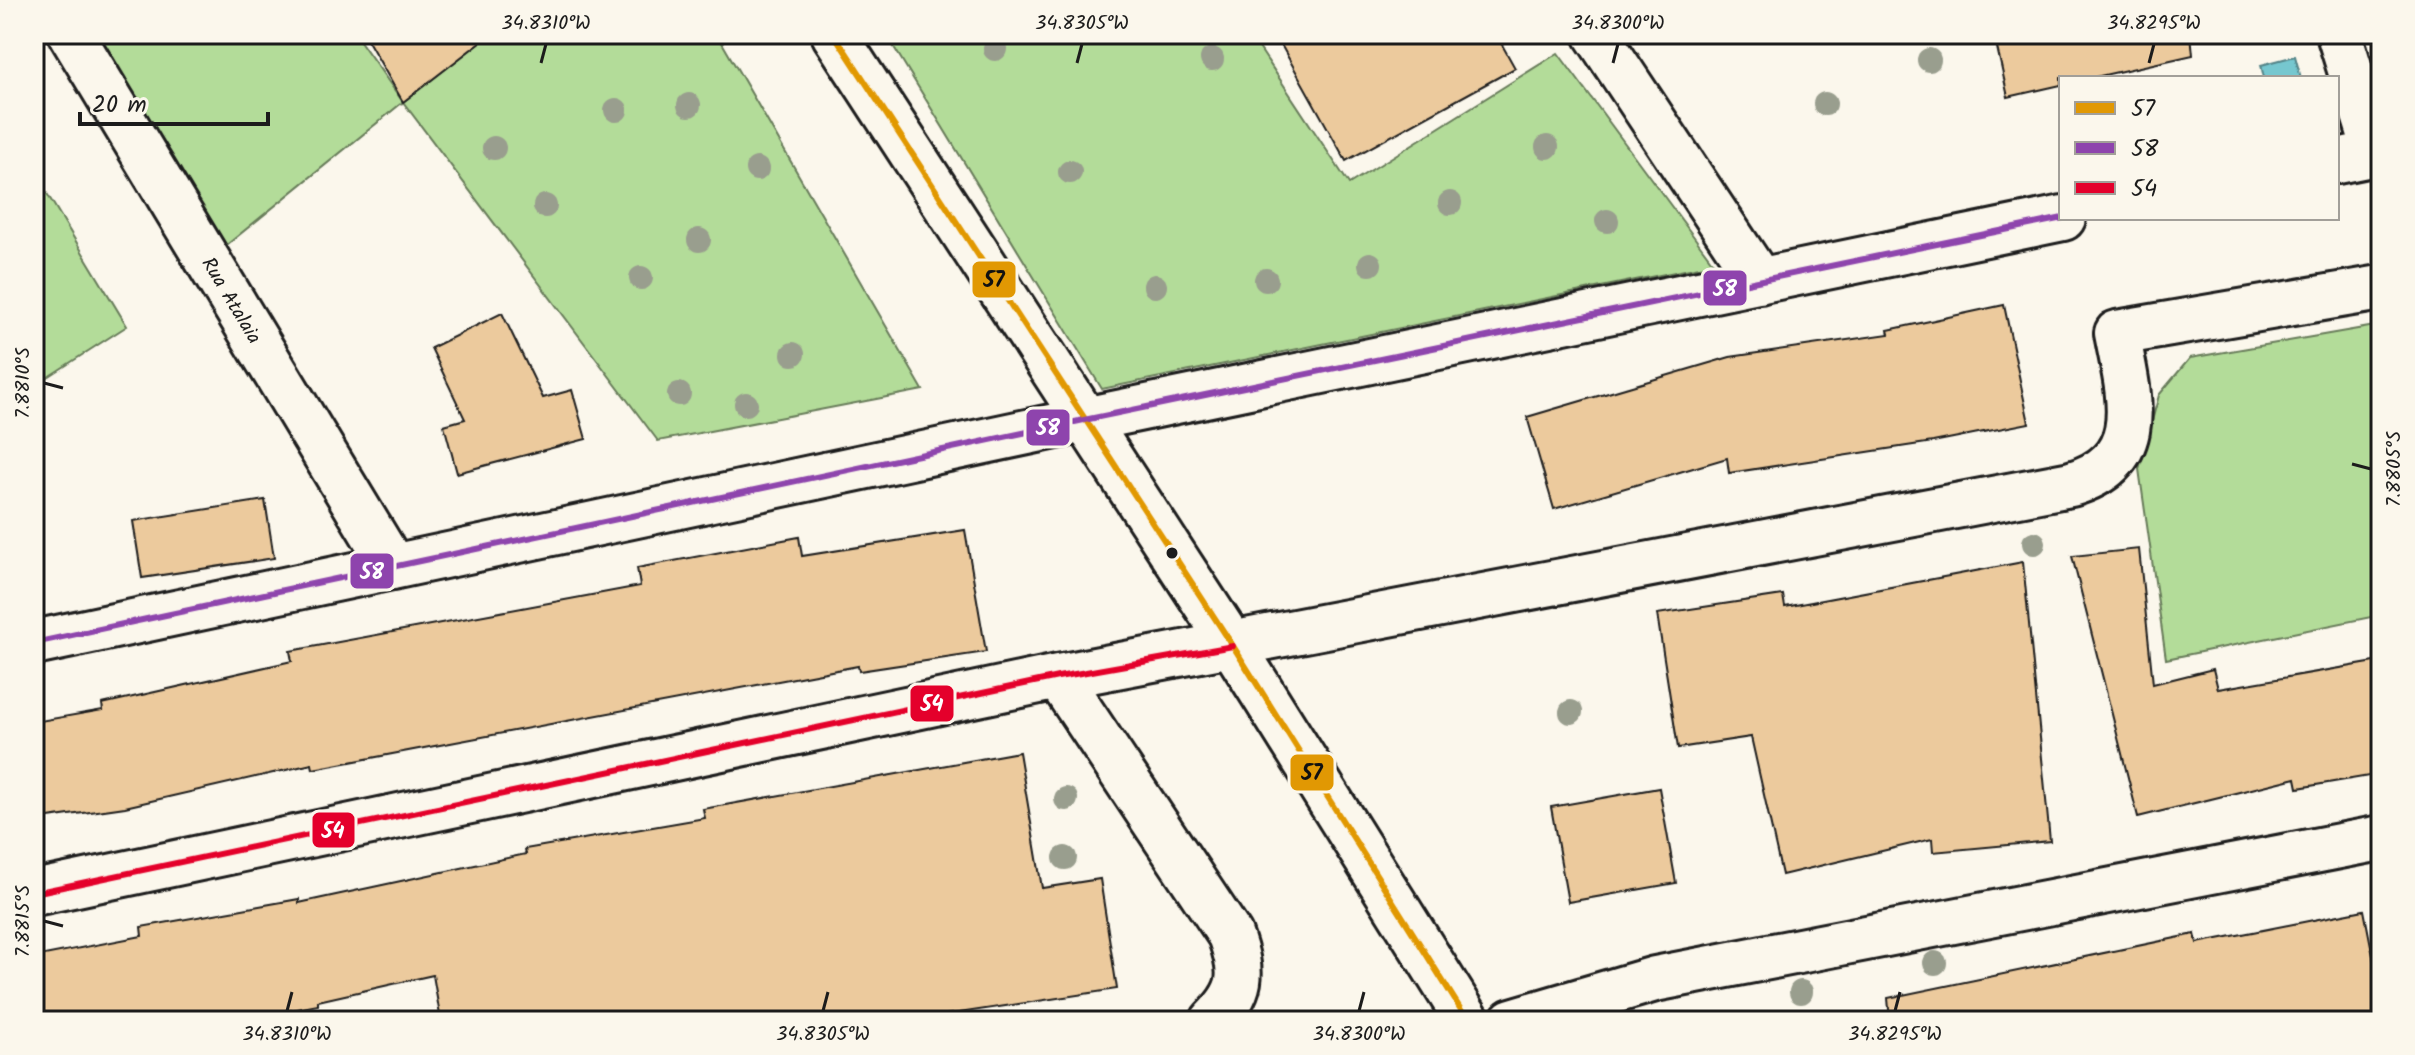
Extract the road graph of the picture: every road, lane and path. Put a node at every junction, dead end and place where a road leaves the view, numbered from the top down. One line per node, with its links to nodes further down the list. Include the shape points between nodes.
1 (71, 34): 10 (street, Rua Atalaia)
2 (834, 34): 9 (street)
3 (1596, 34): 7 (street)
4 (2339, 34): 5 (street)
5 (2365, 155)
6 (2059, 219): 7 (street)
7 (1760, 281): 9 (street)
8 (2381, 288): 12 (street, via 2117,333 2131,418 2122,449 2098,477)
9 (1084, 420): 10 (street); 12 (street)
10 (393, 567): 11 (street)
11 (34, 643)
12 (1233, 646): 13 (street); 17 (street)
13 (1058, 677): 15 (street); 16 (street, via 1230,935 1242,969 1231,1002)
14 (2381, 838): 18 (street, via 1655,979)
15 (34, 893)
16 (1213, 1021)
17 (1468, 1021)
18 (1512, 1021)

